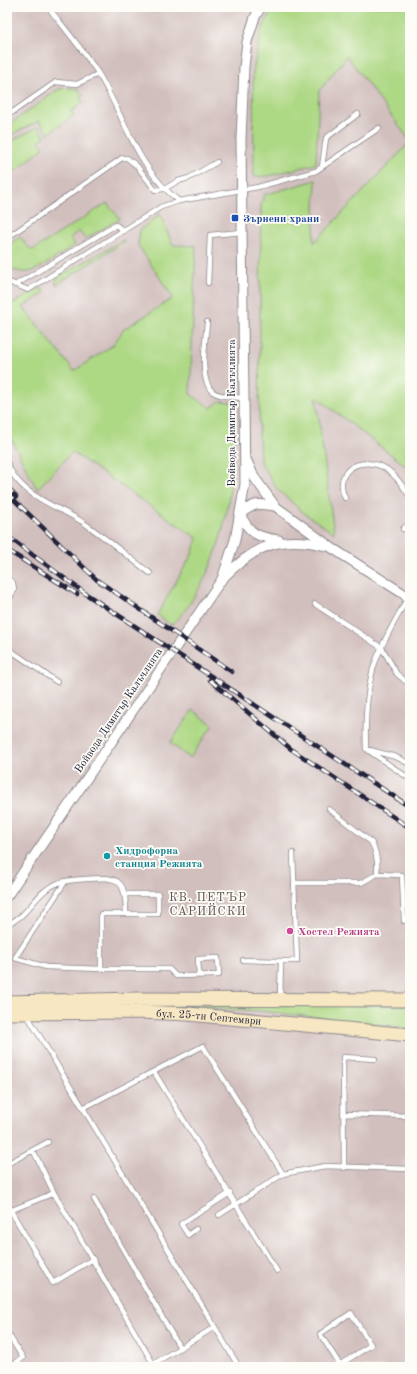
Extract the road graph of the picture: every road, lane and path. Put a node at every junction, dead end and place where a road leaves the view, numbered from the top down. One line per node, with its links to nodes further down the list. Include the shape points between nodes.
1 (48, 7): 3 (lane)
2 (261, 7): 10 (street, Войвода Димитър Калъчлията, via 247,42 244,67)
3 (98, 74): 5 (lane, via 77,84 56,82); 9 (lane, via 132,143)
4 (358, 114): 8 (lane, via 326,138)
5 (7, 116)
6 (379, 128): 8 (lane)
7 (216, 162): 9 (lane)
8 (322, 167): 10 (lane, via 309,173)
9 (164, 189): 11 (lane); 14 (lane, via 155,190 136,166 127,158 122,158)
10 (241, 191): 11 (lane); 13 (street, Войвода Димитър Калъчлията)
11 (179, 201): 12 (lane, via 161,207)
12 (124, 231): 17 (lane, via 28,290); 17 (lane, via 116,225)
13 (242, 232): 16 (lane, via 210,235); 19 (street, Войвода Димитър Калъчлията)
14 (7, 238)
15 (7, 281): 17 (lane)
16 (208, 283)
17 (16, 285)
18 (207, 322): 19 (lane, via 204,368 206,385 214,393)
19 (244, 398): 20 (street, Войвода Димитър Калъчлията)
20 (244, 455): 24 (street, via 254,477); 25 (street, Войвода Димитър Калъчлията, via 245,484)
21 (7, 462): 30 (lane, via 10,471 32,494 82,522)
22 (410, 497): 23 (lane, via 401,483 389,472 378,465 362,464 347,470 342,476 342,491)
23 (345, 498)
24 (275, 506): 25 (street, via 260,503); 29 (street)
25 (240, 514): 28 (street, via 253,533); 32 (street, Войвода Димитър Калъчлията, via 235,540)
26 (410, 523): 27 (lane)
27 (403, 529)
28 (284, 541): 29 (street, via 313,542); 32 (street, via 266,545 250,554)
29 (332, 548): 33 (street)
30 (150, 573)
31 (7, 578): 34 (lane, via 13,583 14,590)
32 (222, 578): 49 (street, Войвода Димитър Калъчлията)
33 (409, 597): 37 (lane)
34 (7, 603)
35 (315, 604): 37 (lane)
36 (7, 648): 38 (lane)
37 (382, 648): 39 (lane, via 398,674); 40 (lane, via 369,686)
38 (56, 682)
39 (410, 685)
40 (366, 749): 41 (lane, via 396,757); 42 (lane)
41 (410, 764)
42 (410, 779)
43 (329, 809): 45 (lane, via 371,842 378,865)
44 (293, 853): 47 (lane)
45 (377, 874): 47 (lane, via 361,883); 51 (lane, via 402,875)
46 (65, 882): 48 (lane, via 109,877 119,882); 52 (lane, via 56,883 43,892 24,915); 55 (lane, via 15,958 46,967)
47 (294, 883): 54 (lane, via 297,961)
48 (126, 894): 50 (lane); 50 (lane, via 158,894 158,914)
49 (7, 896)
50 (126, 914): 55 (lane, via 102,914)
51 (404, 921)
52 (7, 924)
53 (242, 960): 54 (lane)
54 (281, 961): 57 (lane)
55 (101, 969): 56 (lane, via 169,969 176,976)
56 (199, 975): 56 (lane, via 219,975 218,958 198,958)
57 (280, 1000): 58 (main road, бул. 25-ти Септември); 59 (main road, бул. 25-ти Септември, via 138,999)
58 (410, 1000)
59 (13, 1002): 60 (lane)
60 (26, 1013): 61 (main road, бул. 25-ти Септември); 62 (main road, бул. 25-ти Септември, via 188,1014); 65 (lane)
61 (7, 1014)
62 (410, 1035)
63 (375, 1060): 66 (lane, via 343,1057)
64 (154, 1072): 65 (lane); 73 (lane, via 203,1046); 75 (lane)
65 (83, 1108): 84 (lane)
66 (343, 1114): 67 (lane); 71 (lane)
67 (410, 1116)
68 (48, 1142): 69 (lane)
69 (33, 1150): 70 (lane); 74 (lane)
70 (7, 1164)
71 (344, 1168): 72 (lane); 73 (lane, via 326,1166)
72 (410, 1169)
73 (283, 1174): 78 (lane)
74 (54, 1193): 79 (lane); 82 (lane)
75 (230, 1193): 78 (lane); 81 (lane, via 181,1224 188,1234)
76 (94, 1199): 86 (lane)
77 (7, 1204): 79 (lane)
78 (236, 1204): 80 (lane); 83 (lane)
79 (9, 1212): 82 (lane, via 53,1283)
80 (219, 1215)
81 (196, 1229)
82 (92, 1260): 87 (lane)
83 (278, 1271)
84 (215, 1327): 86 (lane); 91 (lane)
85 (7, 1332): 89 (lane, via 23,1358)
86 (180, 1348): 87 (lane)
87 (154, 1365): 90 (lane)
88 (338, 1366): 88 (lane, via 320,1334 351,1314 371,1345)
89 (9, 1367)
90 (148, 1367)
91 (239, 1367)

